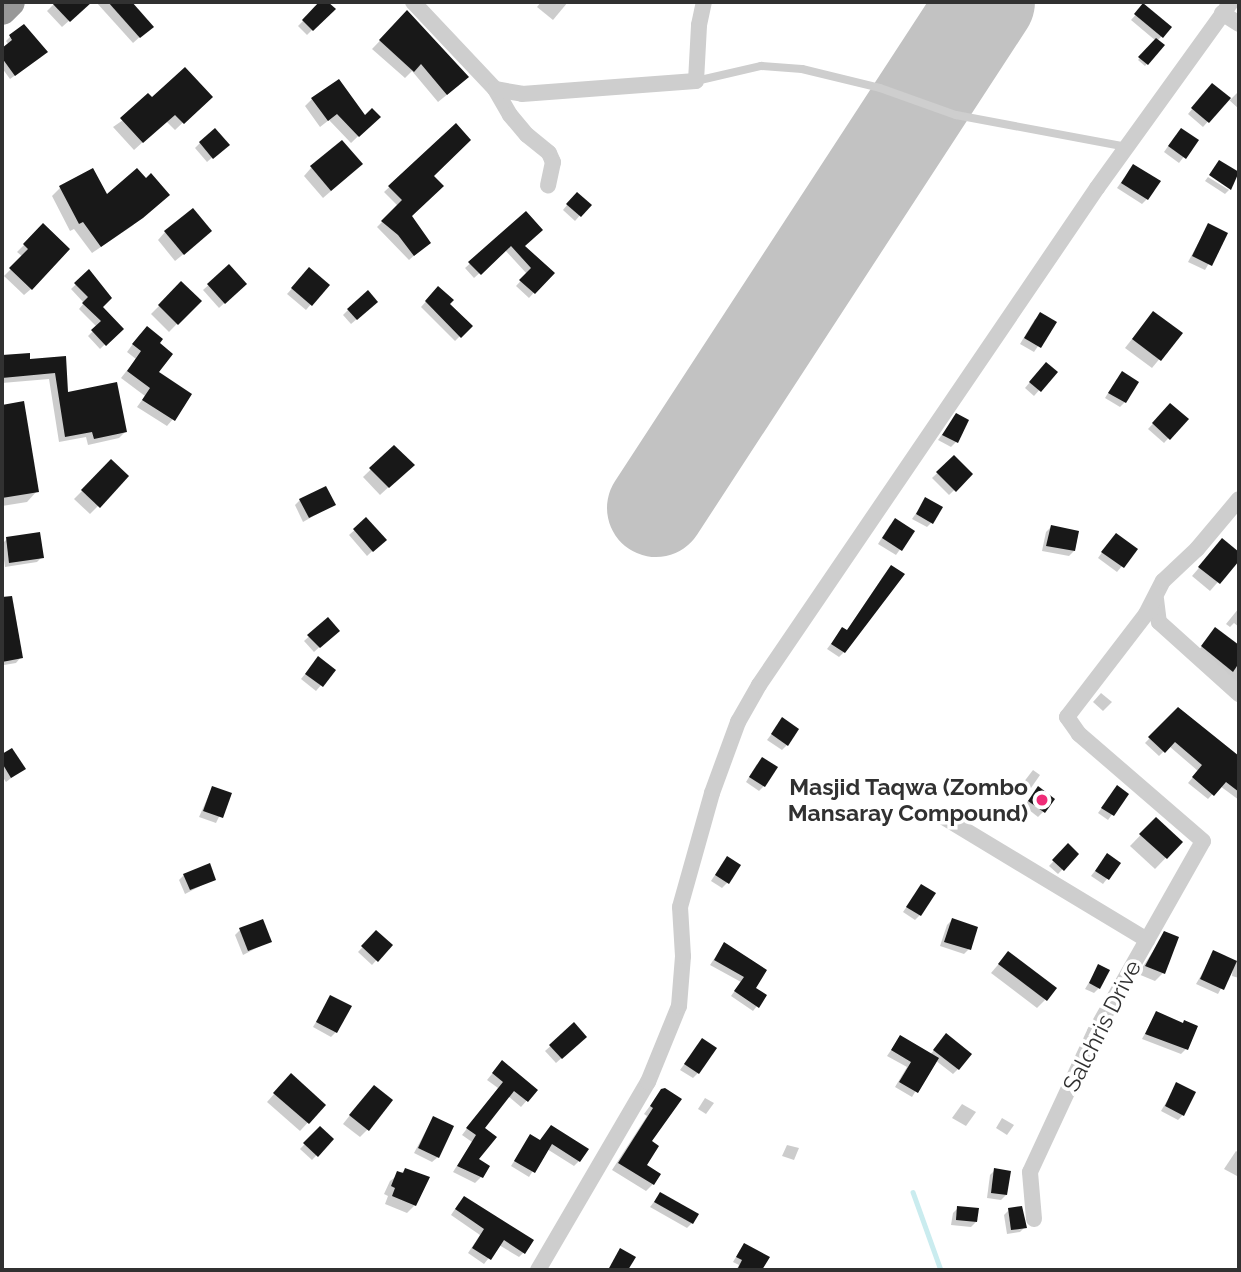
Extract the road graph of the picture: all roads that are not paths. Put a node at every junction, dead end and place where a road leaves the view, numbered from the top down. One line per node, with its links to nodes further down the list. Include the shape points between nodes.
1 (10, 2): 5 (highway)
2 (413, 2): 8 (street)
3 (704, 2): 7 (street)
4 (1227, 7): 6 (street); 9 (street)
5 (2, 10)
6 (1239, 24)
7 (696, 81): 8 (street, via 522,94); 9 (lane, via 761,66 802,69 880,88 956,115)
8 (495, 89): 10 (street, via 510,115 549,153 553,175)
9 (1126, 147): 17 (street, via 738,722 712,793 680,908 679,1006 648,1082)
10 (548, 185)
11 (1236, 511): 12 (street, via 1163,581)
12 (1156, 600): 13 (street, via 1159,622); 15 (street, Salchris Drive, via 1067,717 1079,734 1202,841)
13 (1239, 694)
14 (940, 815): 15 (street)
15 (1147, 940): 16 (street, Salchris Drive, via 1096,1032 1030,1172)
16 (1034, 1219)
17 (538, 1270)

